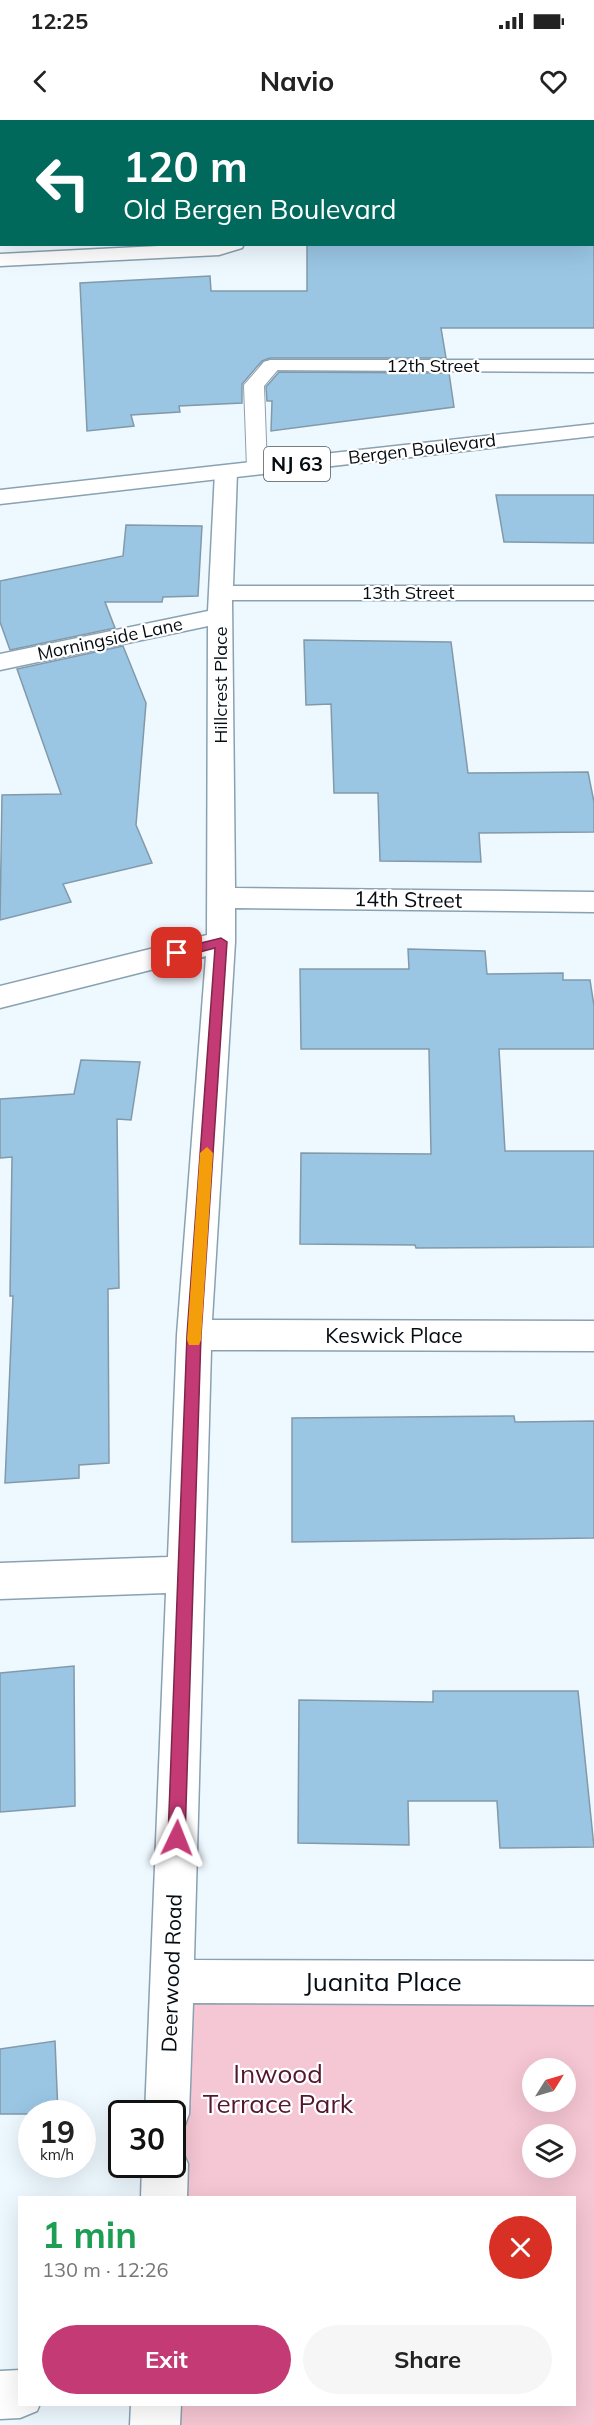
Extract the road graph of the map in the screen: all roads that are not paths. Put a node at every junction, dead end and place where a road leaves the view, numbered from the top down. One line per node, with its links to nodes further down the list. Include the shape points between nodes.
1 (229, 246): 2 (street)
2 (0, 260)
3 (272, 366): 4 (street, 12th Street); 6 (lane, via 254,385)
4 (594, 366)
5 (594, 430): 6 (street, Bergen Boulevard / NJ 63)
6 (257, 468): 7 (street, Bergen Boulevard / NJ 63)
7 (226, 472): 8 (street, Bergen Boulevard / NJ 63); 10 (street, Hillcrest Place)
8 (0, 497)
9 (594, 593): 10 (street, 13th Street)
10 (221, 604): 11 (street, Morningside Lane); 12 (street, Hillcrest Place)
11 (0, 662)
12 (221, 898): 13 (street, 14th Street); 14 (street, Deerwood Road)
13 (594, 902)
14 (221, 942): 15 (street); 16 (street, Deerwood Road)
15 (0, 998)
16 (194, 1335): 17 (street, Keswick Place); 18 (street, Deerwood Road)
17 (594, 1336)
18 (186, 1574): 19 (street); 20 (street, Deerwood Road)
19 (0, 1581)
20 (171, 1981): 21 (street, Juanita Place); 22 (street, Deerwood Road)
21 (594, 1983)
22 (167, 2100)
23 (165, 2178): 24 (street)
24 (164, 2196)
25 (18, 2394): 26 (street)
26 (0, 2395)
27 (156, 2406): 28 (street)
28 (155, 2425)

